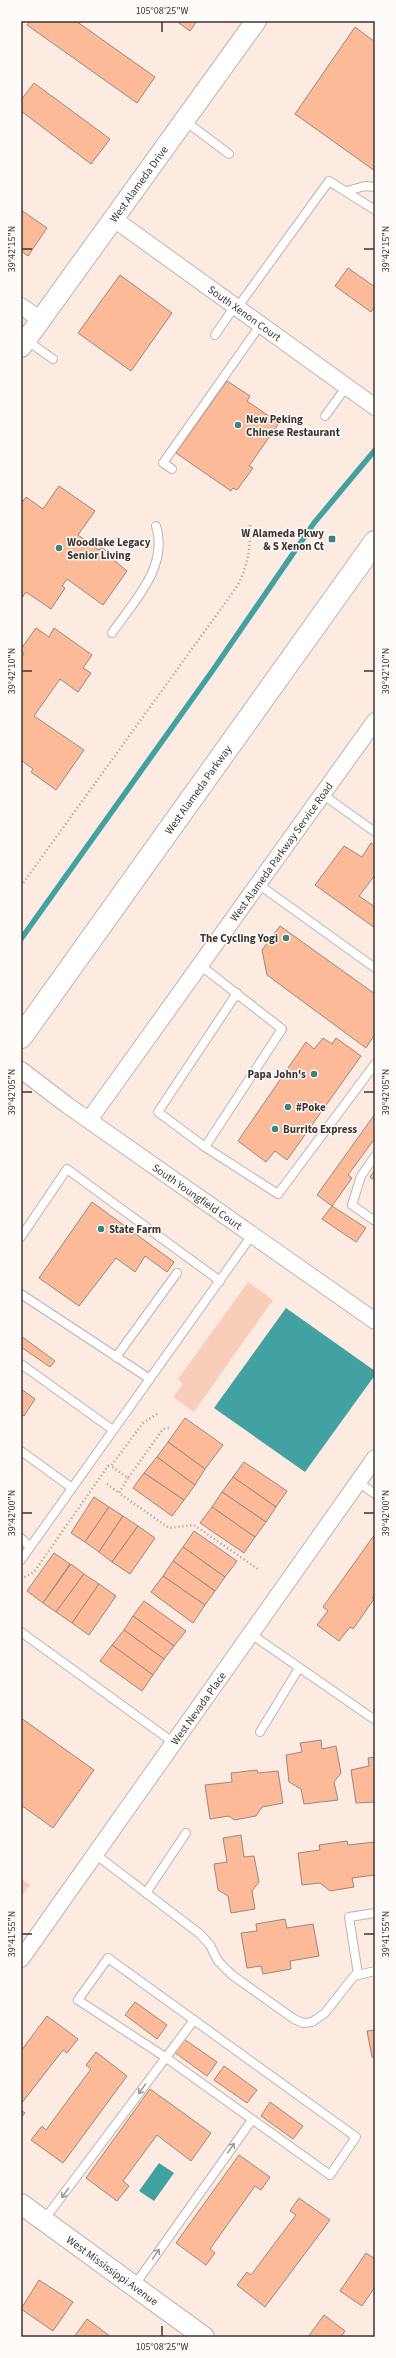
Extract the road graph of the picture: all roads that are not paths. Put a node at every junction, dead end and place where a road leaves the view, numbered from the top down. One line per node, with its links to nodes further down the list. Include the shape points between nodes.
1 (256, 21): 2 (street, West Alameda Drive)
2 (185, 121): 3 (lane); 7 (street, West Alameda Drive)
3 (229, 154)
4 (375, 187): 5 (lane, via 365,186)
5 (347, 191): 6 (lane); 9 (lane, via 329,181)
6 (375, 210)
7 (114, 219): 9 (street, South Xenon Court); 10 (street, West Alameda Drive)
8 (21, 306): 10 (street)
9 (236, 307): 11 (street, South Xenon Court); 12 (lane)
10 (41, 320): 13 (street, West Alameda Drive)
11 (261, 324): 15 (street, South Xenon Court); 18 (lane, via 163,463)
12 (215, 335)
13 (24, 344): 14 (lane)
14 (53, 359)
15 (346, 386): 16 (street, South Xenon Court); 17 (lane)
16 (375, 407)
17 (325, 416)
18 (172, 469)
19 (156, 526): 21 (lane, via 159,541 152,575)
20 (375, 542): 29 (main road, West Alameda Parkway)
21 (112, 633)
22 (375, 721): 23 (street, West Alameda Parkway Service Road)
23 (322, 794): 24 (lane); 25 (street, West Alameda Parkway Service Road)
24 (375, 832)
25 (258, 884): 26 (street, West Alameda Parkway Service Road); 27 (lane)
26 (200, 965): 28 (lane); 32 (street, West Alameda Parkway Service Road)
27 (375, 968)
28 (237, 993): 33 (lane, via 282,1028); 33 (lane, via 158,1112)
29 (21, 1037)
30 (375, 1064): 33 (lane, via 278,1194)
31 (21, 1070): 32 (street, South Youngfield Court)
32 (89, 1120): 36 (street, South Youngfield Court)
33 (206, 1147)
34 (375, 1156): 35 (lane, via 361,1176 352,1205)
35 (375, 1221)
36 (252, 1235): 39 (lane); 41 (street, South Youngfield Court)
37 (21, 1238): 39 (lane, via 67,1169)
38 (177, 1273): 42 (lane)
39 (220, 1281): 44 (lane)
40 (21, 1294): 42 (lane)
41 (375, 1321)
42 (116, 1357): 44 (lane)
43 (21, 1364): 45 (lane)
44 (150, 1380): 45 (lane)
45 (113, 1430): 49 (lane)
46 (21, 1451): 49 (lane)
47 (375, 1458): 48 (street, West Nevada Place)
48 (358, 1482): 50 (lane); 55 (street, West Nevada Place)
49 (72, 1488): 52 (lane)
50 (375, 1494)
51 (21, 1538): 52 (lane)
52 (30, 1547): 53 (lane)
53 (21, 1560)
54 (21, 1632): 59 (lane)
55 (251, 1634): 56 (lane); 59 (street, West Nevada Place)
56 (299, 1668): 57 (lane); 58 (lane)
57 (375, 1720)
58 (260, 1732)
59 (174, 1743): 61 (street, West Nevada Place)
60 (186, 1833): 62 (lane)
61 (95, 1854): 62 (lane); 64 (street, West Nevada Place)
62 (146, 1893): 66 (lane, via 206,1939 215,1957 232,1975 298,2021 312,2022 322,2016)
63 (375, 1913): 66 (lane, via 349,1917)
64 (21, 1959)
65 (375, 1971): 66 (lane)
66 (358, 1974)
67 (194, 2020): 68 (lane); 68 (lane, via 108,1958 78,2000); 69 (lane, via 356,2137 330,2175)
68 (165, 2057): 69 (lane); 71 (lane, one-way to 71)
69 (252, 2120): 72 (lane, one-way to 69)
70 (21, 2204): 71 (street, West Mississippi Avenue)
71 (44, 2221): 72 (street, West Mississippi Avenue)
72 (134, 2286): 73 (street, West Mississippi Avenue)
73 (204, 2337)

